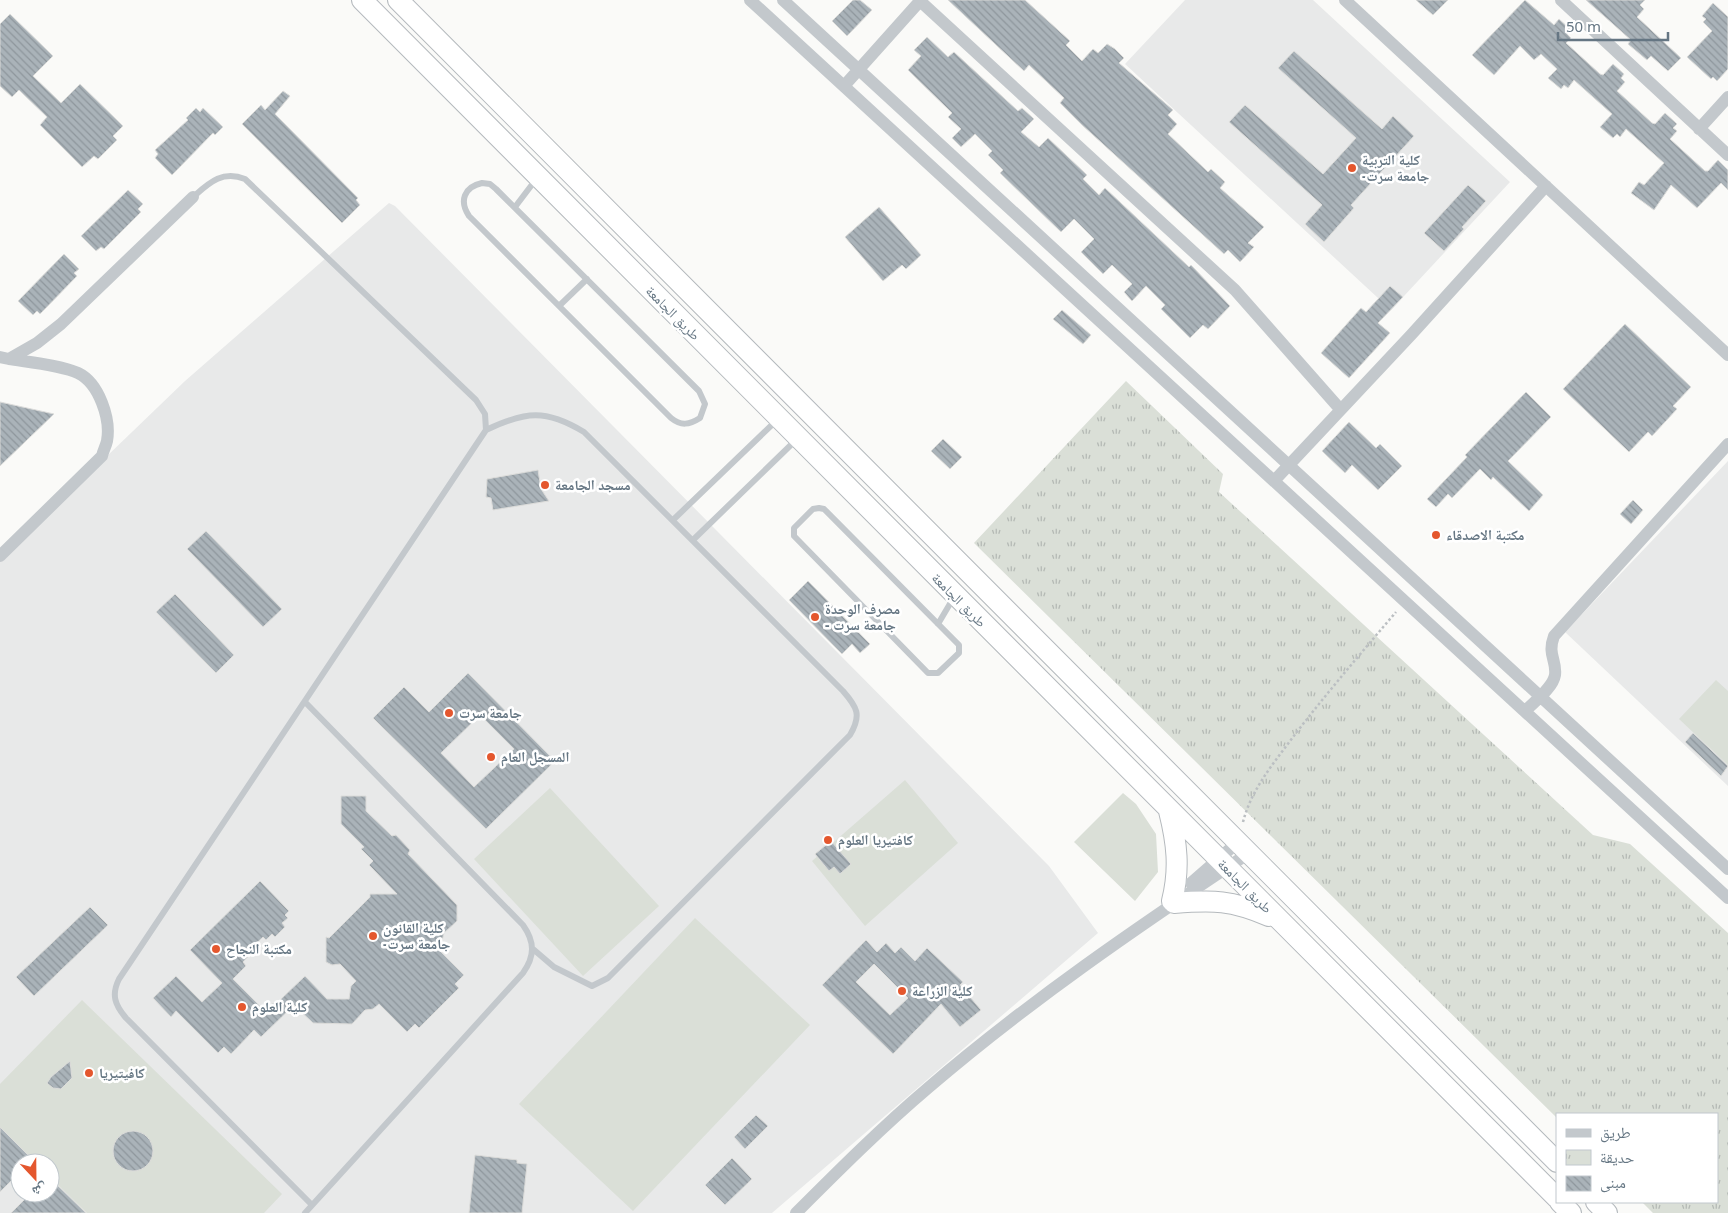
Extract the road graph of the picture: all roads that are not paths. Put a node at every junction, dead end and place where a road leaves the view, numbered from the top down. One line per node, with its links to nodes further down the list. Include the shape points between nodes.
1 (362, 0): 13 (highway, طريق الجامعة)
2 (398, 0): 37 (highway, طريق الجامعة)
3 (750, 0): 9 (street)
4 (783, 0): 8 (street)
5 (1345, 0): 14 (street)
6 (1561, 0): 11 (street)
7 (919, 1): 8 (street); 21 (street, via 1235,290)
8 (858, 70): 9 (street); 26 (street)
9 (844, 86): 27 (street)
10 (1728, 97): 11 (street)
11 (1699, 128): 12 (street)
12 (1728, 155)
13 (538, 177): 16 (lane); 22 (highway, طريق الجامعة)
14 (1546, 186): 19 (street); 21 (street)
15 (193, 197): 20 (street, via 61,324 36,343); 23 (lane, via 209,183 227,175 245,178 253,184 476,400 485,414)
16 (514, 207): 17 (lane); 18 (lane, via 496,188 482,183 469,188 463,202 469,216)
17 (587, 279): 18 (lane); 18 (lane, via 699,391 705,404 700,418 685,424 671,418)
18 (558, 306)
19 (1728, 355)
20 (4, 358): 30 (street, via 78,373 92,386 108,420 102,456)
21 (1340, 409): 26 (street)
22 (779, 418): 24 (highway, طريق الجامعة); 28 (lane)
23 (486, 430): 28 (lane, via 510,419 536,415 561,418 584,432); 34 (lane)
24 (798, 438): 29 (lane); 31 (highway, طريق الجامعة)
25 (1728, 444): 33 (street, via 1554,636 1550,654 1555,676)
26 (1289, 465): 27 (street); 33 (street)
27 (1274, 481): 35 (street)
28 (673, 520): 29 (lane)
29 (692, 540): 43 (lane, via 843,691 857,712 856,724 850,735 608,978 592,986 554,967)
30 (0, 556)
31 (954, 596): 32 (lane); 36 (highway, طريق الجامعة)
32 (938, 624): 32 (lane, via 960,645 960,651 933,674 928,673 794,536 794,528 813,509 824,509)
33 (1540, 696): 35 (street); 39 (street)
34 (304, 702): 43 (lane, via 523,925 531,936); 48 (lane, via 119,979 114,994 126,1018)
35 (1525, 712): 40 (street)
36 (1170, 811): 38 (highway, طريق الجامعة); 41 (highway, via 1177,841 1178,877)
37 (1243, 848): 38 (street); 44 (highway, طريق الجامعة)
38 (1222, 864): 41 (street); 42 (highway, طريق الجامعة)
39 (1728, 869)
40 (1728, 898)
41 (1168, 906): 42 (highway, via 1211,900); 50 (street, via 928,1088)
42 (1278, 919): 45 (highway, طريق الجامعة)
43 (533, 949): 48 (lane, via 531,962 523,973)
44 (1556, 1161)
45 (1556, 1197)
46 (1561, 1203): 51 (highway)
47 (1597, 1203): 52 (highway)
48 (312, 1205): 49 (lane)
49 (305, 1213)
50 (796, 1213)
51 (1572, 1213)
52 (1607, 1213)

